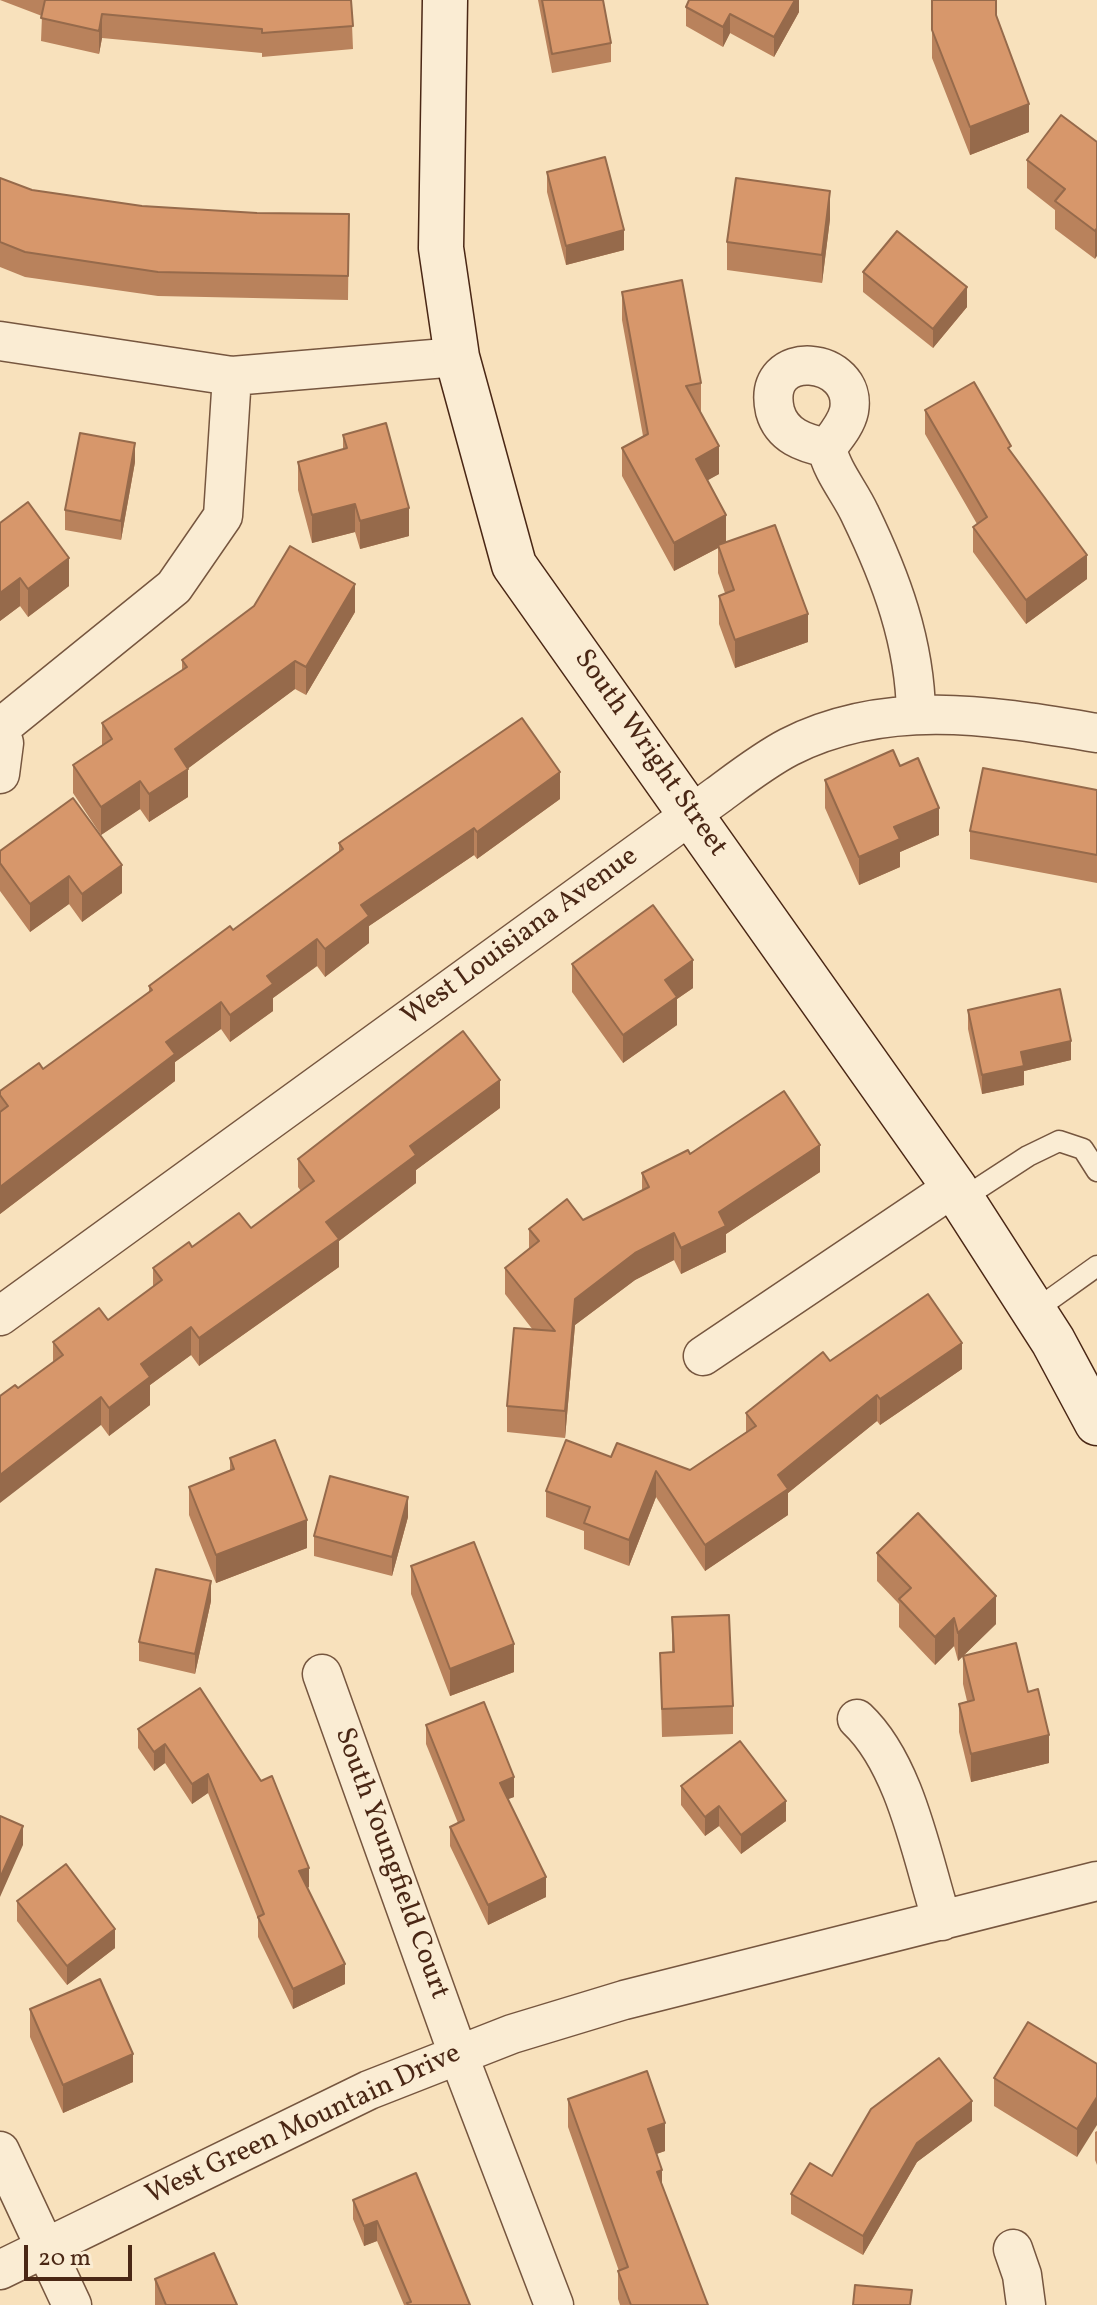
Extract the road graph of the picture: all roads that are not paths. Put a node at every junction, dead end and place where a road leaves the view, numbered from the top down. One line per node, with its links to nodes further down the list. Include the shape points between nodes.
1 (445, 0): 3 (street, South Wright Street, via 441,248)
2 (0, 341): 4 (street)
3 (457, 357): 4 (street); 10 (street, South Wright Street, via 514,565)
4 (232, 376): 7 (street, via 223,516 174,587)
5 (827, 448): 6 (street, via 892,585 911,657)
6 (916, 714): 8 (street, West Louisiana Avenue, via 986,716); 10 (street, West Louisiana Avenue, via 874,717 814,736 768,759)
7 (0, 729): 9 (street)
8 (1097, 733)
9 (0, 774)
10 (691, 814): 12 (street, South Wright Street); 15 (street, West Louisiana Avenue)
11 (1097, 1171): 12 (lane, via 1083,1149 1059,1141)
12 (958, 1193): 14 (street, South Wright Street); 16 (street)
13 (1097, 1266): 14 (lane)
14 (1034, 1311): 17 (street, South Wright Street)
15 (0, 1316)
16 (703, 1356)
17 (1097, 1423)
18 (322, 1674): 22 (street, South Youngfield Court)
19 (857, 1719): 21 (street, via 876,1737 889,1763)
20 (1097, 1881): 21 (street, West Green Mountain Drive)
21 (942, 1921): 22 (street, West Green Mountain Drive, via 624,2000)
22 (458, 2054): 24 (street, West Green Mountain Drive, via 369,2090); 28 (street, South Youngfield Court)
23 (0, 2151): 24 (street)
24 (45, 2248): 26 (street, West Green Mountain Drive); 27 (street)
25 (1013, 2249): 29 (street)
26 (0, 2270)
27 (72, 2305)
28 (554, 2305)
29 (1026, 2305)

